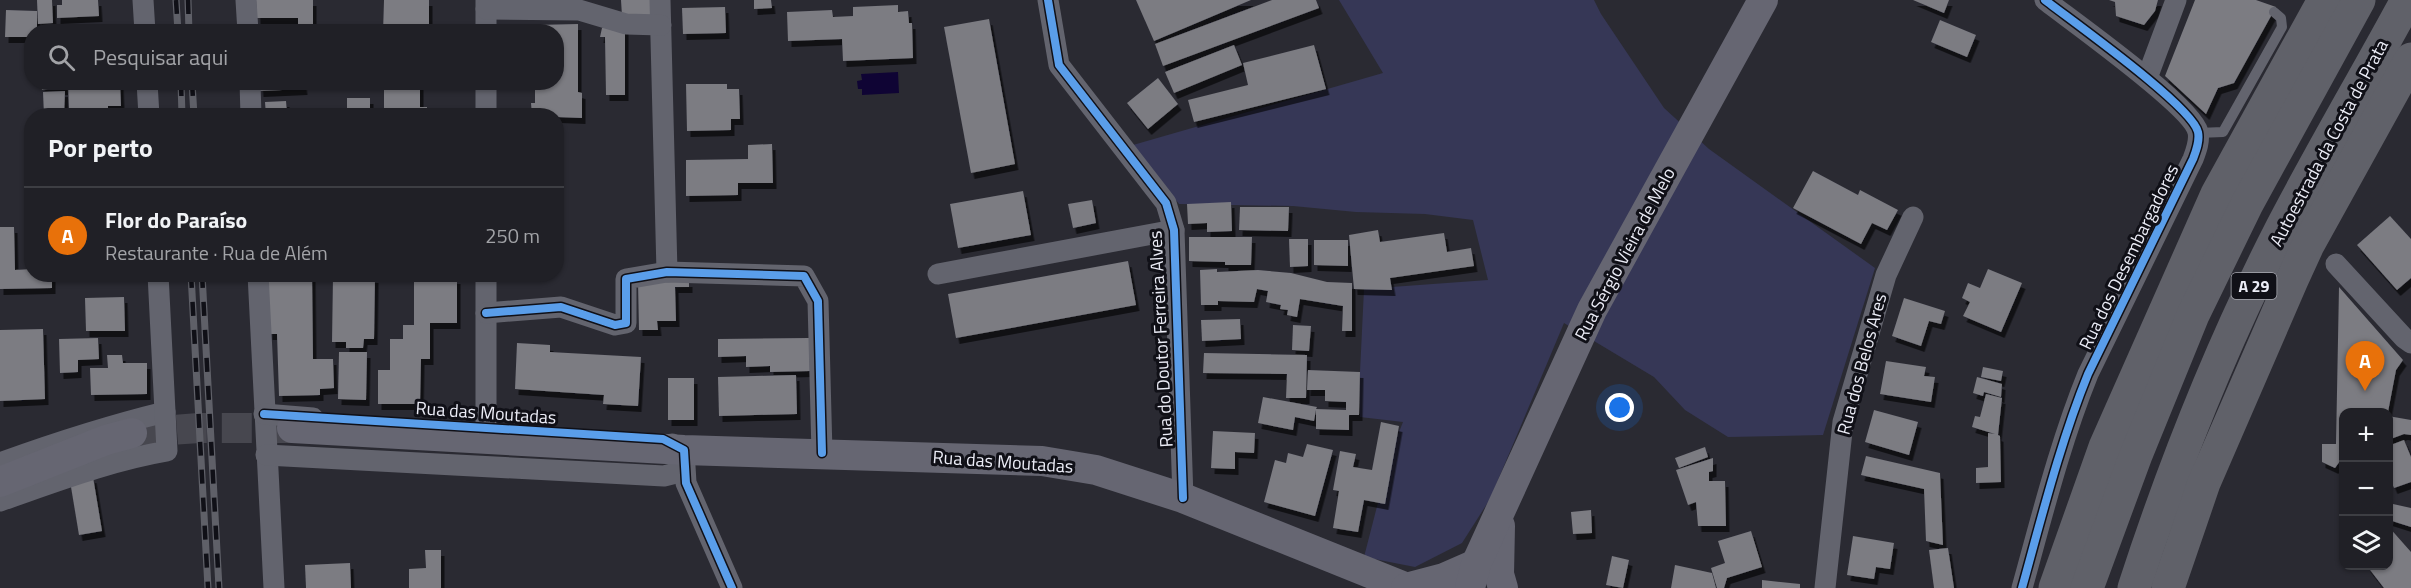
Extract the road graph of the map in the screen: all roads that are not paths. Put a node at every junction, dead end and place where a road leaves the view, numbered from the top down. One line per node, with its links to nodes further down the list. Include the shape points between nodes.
1 (143, 0): 13 (street)
2 (246, 0): 14 (street)
3 (660, 0): 16 (street)
4 (1048, 0): 27 (street, Rua do Doutor Ferreira Alves, via 1059,65 1166,203)
5 (1763, 0): 48 (main road, Rua Sérgio Vieira de Melo, via 1592,310 1500,515)
6 (2045, 0): 18 (street)
7 (2176, 0): 18 (street)
8 (2324, 0): 54 (highway, via 2217,194 2105,447)
9 (2359, 0): 55 (highway, A 29, via 2247,204 2193,315)
10 (2407, 0): 56 (highway, Autoestrada da Costa de Prata / A 29, via 2282,227 2232,332)
11 (486, 4): 15 (street); 16 (street, via 579,10 626,24)
12 (2274, 12): 25 (lane, via 2281,18 2282,27 2223,132)
13 (144, 24)
14 (248, 24)
15 (486, 24)
16 (660, 25): 29 (street)
17 (2411, 59): 57 (highway, A 29, via 2296,271 2204,483)
18 (2147, 78): 25 (street, via 2192,120)
19 (147, 90): 22 (street)
20 (250, 90): 23 (street)
21 (486, 90): 24 (street)
22 (149, 108)
23 (251, 108)
24 (486, 108)
25 (2198, 133): 53 (street, Rua dos Desembargadores, via 2193,159 2088,374)
26 (1913, 217): 52 (street, Rua dos Belos Ares, via 1886,275 1843,422)
27 (1174, 230): 30 (street); 46 (street, Rua do Doutor Ferreira Alves)
28 (2336, 264): 35 (street)
29 (667, 272): 34 (street, via 626,279 626,323 615,325 561,307); 41 (street, via 804,276 818,301)
30 (938, 274)
31 (158, 282): 36 (street)
32 (258, 282): 37 (street)
33 (486, 282): 34 (street)
34 (486, 313): 39 (street)
35 (2411, 343)
36 (165, 412): 44 (street, via 88,432); 47 (street, via 167,451 100,466)
37 (264, 414): 39 (street, Rua das Moutadas); 42 (street)
38 (292, 428): 43 (main road, Rua das Moutadas)
39 (486, 428): 43 (street, Rua das Moutadas, via 663,439)
40 (132, 433): 45 (main road)
41 (822, 453): 43 (main road, Rua das Moutadas); 46 (main road, Rua das Moutadas, via 1042,461 1096,470)
42 (266, 455): 43 (street, Rua das Moutadas, via 664,476); 49 (street)
43 (684, 460): 50 (street, via 686,483)
44 (0, 464)
45 (0, 482)
46 (1184, 498): 51 (main road, Rua das Moutadas)
47 (0, 501)
48 (1488, 580): 51 (main road, Rua Sérgio Vieira de Melo, via 1444,578)
49 (274, 588)
50 (732, 588)
51 (1407, 588)
52 (1825, 588)
53 (2022, 588)
54 (2055, 588)
55 (2087, 588)
56 (2134, 588)
57 (2168, 588)

